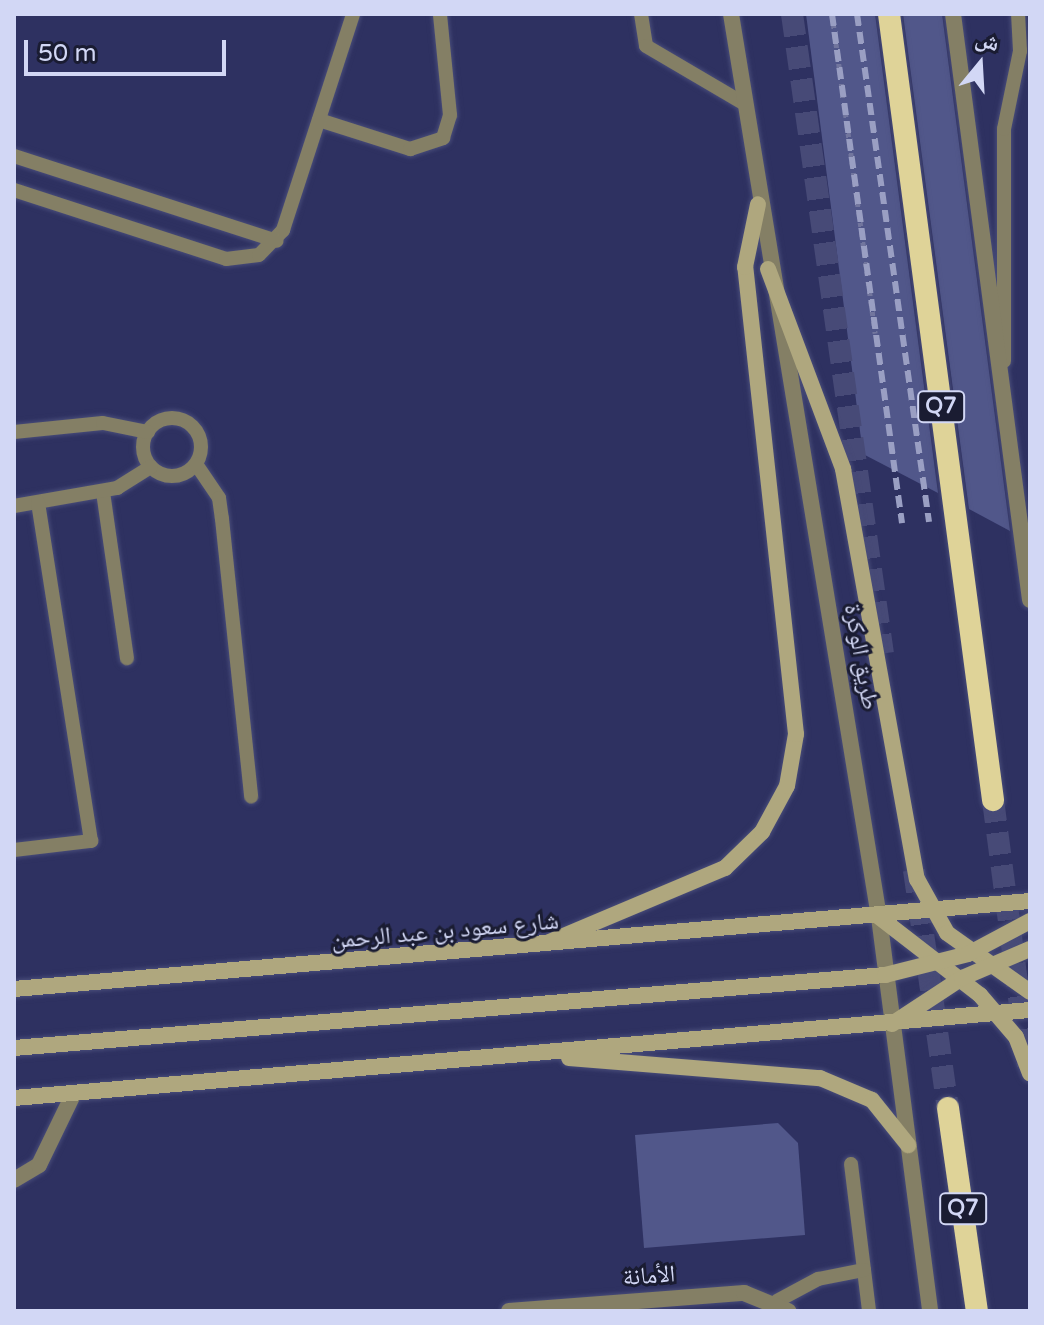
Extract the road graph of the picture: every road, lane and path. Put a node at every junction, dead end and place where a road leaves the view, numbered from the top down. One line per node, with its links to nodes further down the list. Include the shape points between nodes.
1 (353, 14): 10 (lane)
2 (440, 14): 10 (lane, via 450,115 433,146 410,149)
3 (641, 14): 9 (lane, via 646,46)
4 (731, 14): 9 (street, طريق الوكرة)
5 (832, 14): 16 (path)
6 (889, 14): 28 (highway, Q7)
7 (953, 14): 17 (street)
8 (1018, 14): 17 (lane, via 1020,51 1004,129)
9 (743, 103): 13 (street, طريق الوكرة)
10 (319, 120): 14 (lane)
11 (14, 156): 14 (lane)
12 (14, 190): 14 (lane, via 226,259 249,259)
13 (758, 204): 15 (street, طريق الوكرة); 34 (main road, via 745,267 796,734 787,786 762,832 725,868)
14 (277, 241)
15 (768, 269): 31 (main road, via 800,340 843,469 917,879); 32 (street, طريق الوكرة)
16 (875, 333)
17 (1004, 362): 25 (street)
18 (14, 432): 19 (lane, via 103,423)
19 (148, 432): 20 (lane, via 165,419 185,421 199,435); 21 (lane, via 143,449)
20 (196, 464): 21 (lane, via 169,476); 27 (lane, via 219,498)
21 (151, 467): 22 (lane)
22 (103, 492): 23 (lane); 26 (lane)
23 (38, 502): 24 (lane); 29 (lane, via 91,841)
24 (14, 506)
25 (1030, 600)
26 (127, 658)
27 (251, 796)
28 (993, 800)
29 (14, 850)
30 (1030, 901): 31 (main road, شارع سعود بن عبد الرحمن)
31 (930, 912): 32 (main road, شارع سعود بن عبد الرحمن); 36 (main road)
32 (879, 917): 34 (main road, شارع سعود بن عبد الرحمن); 37 (main road); 39 (street, طريق الوكرة)
33 (1030, 921): 36 (main road)
34 (530, 949): 41 (main road, شارع سعود بن عبد الرحمن)
35 (1030, 949): 38 (main road)
36 (968, 954): 37 (main road); 38 (main road)
37 (943, 962): 39 (main road); 40 (main road)
38 (984, 967): 40 (main road); 42 (main road)
39 (885, 975): 45 (street, طريق الوكرة); 46 (main road)
40 (962, 978): 44 (main road); 45 (main road)
41 (14, 989)
42 (1030, 992)
43 (1030, 1010): 44 (main road)
44 (998, 1013): 45 (main road); 48 (main road)
45 (891, 1025): 47 (main road); 52 (street, طريق الوكرة)
46 (14, 1048)
47 (512, 1054): 49 (main road); 52 (main road, via 820,1078 872,1100)
48 (1030, 1073)
49 (73, 1095): 50 (main road); 54 (street, via 39,1165)
50 (14, 1098)
51 (948, 1108): 60 (highway, Q7)
52 (908, 1145): 59 (street, طريق الوكرة)
53 (851, 1164): 55 (lane)
54 (14, 1180)
55 (864, 1270): 56 (lane, via 818,1279); 58 (lane)
56 (782, 1306): 57 (street, الأمانة, via 744,1293)
57 (509, 1311)
58 (869, 1311)
59 (930, 1311)
60 (977, 1311)

